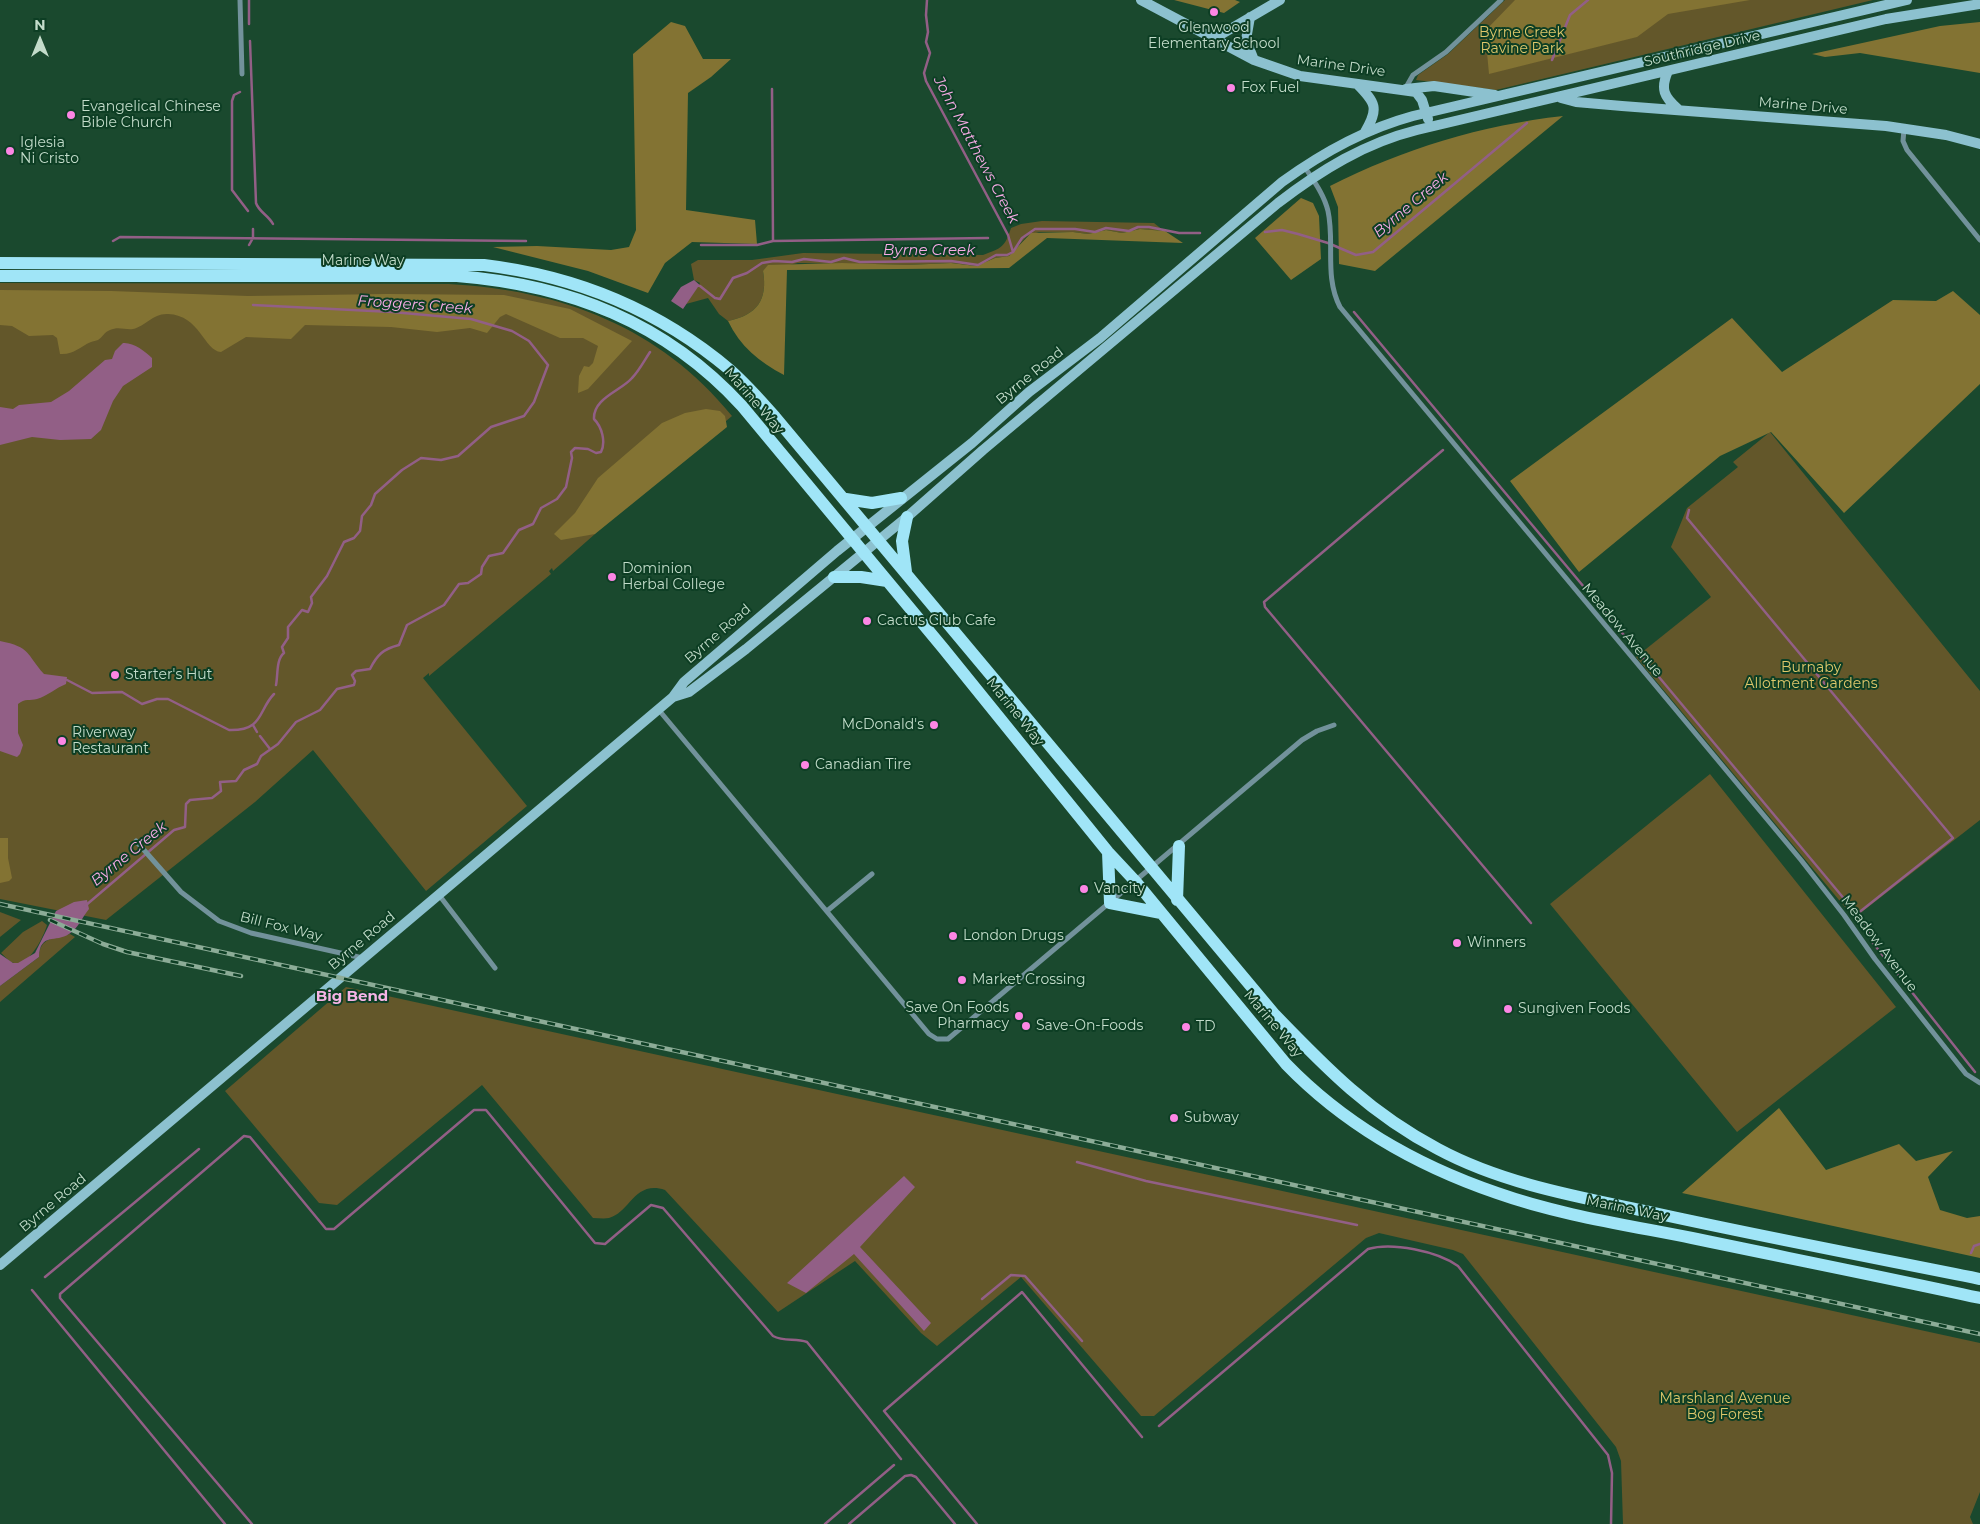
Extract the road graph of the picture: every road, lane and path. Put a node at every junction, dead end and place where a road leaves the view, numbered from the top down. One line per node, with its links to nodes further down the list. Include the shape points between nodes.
1 (240, 0): 11 (street)
2 (1141, 0): 8 (main road, Marine Drive)
3 (1280, 0): 7 (main road)
4 (1501, 0): 13 (street, via 1446,52 1413,75)
5 (1907, 0): 14 (main road, Southridge Drive)
6 (1980, 4): 10 (main road, Southridge Drive, via 1886,19)
7 (1250, 17): 8 (main road); 9 (main road, via 1246,40)
8 (1215, 38): 9 (main road, Marine Drive)
9 (1254, 60): 12 (main road, Marine Drive, via 1300,76)
10 (1668, 71): 15 (main road, Southridge Drive); 16 (main road, via 1664,92)
11 (242, 74)
12 (1357, 84): 13 (main road, Marine Drive); 20 (main road, via 1369,96 1374,107 1373,118)
13 (1405, 89): 14 (main road, Marine Drive, via 1434,86); 17 (main road, via 1416,92)
14 (1498, 96): 17 (main road, Southridge Drive)
15 (1557, 97): 16 (main road, Marine Drive, via 1576,102); 18 (main road, Southridge Drive)
16 (1678, 109): 19 (main road, Marine Drive)
17 (1427, 113): 18 (main road); 20 (main road, Byrne Road)
18 (1430, 127): 23 (main road, Byrne Road, via 1393,136 1357,151)
19 (1904, 128): 21 (main road, Marine Drive); 24 (street, via 1903,141 1907,150)
20 (1364, 132): 22 (main road, Byrne Road)
21 (1980, 144)
22 (1304, 166): 23 (street, Meadow Avenue); 27 (main road, Byrne Road, via 1100,338)
23 (1311, 178): 29 (main road, Byrne Road, via 1108,345); 53 (street, Meadow Avenue, via 1327,208 1332,289 1340,307 1801,860 1966,1074)
24 (1980, 240)
25 (0, 263): 28 (main road, Marine Way, via 434,263 492,266 558,278 589,287 645,312 704,350 757,397)
26 (0, 276): 31 (main road, Marine Way, via 457,276 523,284 559,294 658,335 718,381)
27 (901, 498): 28 (main road, via 872,503); 30 (main road, Byrne Road)
28 (846, 499): 30 (main road, Marine Way)
29 (907, 518): 32 (main road, Byrne Road); 34 (main road, via 902,541)
30 (868, 525): 31 (main road, Byrne Road); 32 (main road, Marine Way)
31 (851, 539): 33 (main road, Marine Way); 37 (main road, Byrne Road, via 684,682)
32 (879, 540): 33 (main road, Byrne Road); 34 (main road, Marine Way)
33 (863, 553): 35 (main road, Byrne Road); 36 (main road, Marine Way)
34 (906, 574): 43 (main road, Marine Way)
35 (834, 576): 36 (main road); 37 (main road, Byrne Road, via 689,692)
36 (887, 581): 42 (main road, Marine Way)
37 (673, 697): 38 (main road, Byrne Road)
38 (658, 709): 46 (main road, Byrne Road); 49 (street)
39 (1334, 726): 41 (street, via 1302,740)
40 (136, 841): 51 (street, Bill Fox Way, via 193,903 236,930)
41 (1179, 846): 43 (street); 47 (main road)
42 (1108, 852): 45 (main road, Marine Way); 48 (main road)
43 (1152, 869): 45 (street); 47 (main road, Marine Way)
44 (872, 874): 49 (street)
45 (1136, 882): 48 (street); 50 (main road, Marine Way)
46 (438, 894): 51 (main road, Byrne Road); 52 (street)
47 (1177, 900): 55 (main road, Marine Way, via 1275,1014 1333,1075 1370,1107 1440,1150 1551,1190 1762,1237)
48 (1110, 903): 49 (street, via 948,1039 937,1039 929,1034); 50 (main road)
49 (827, 911)
50 (1161, 913): 56 (main road, Marine Way, via 1304,1082 1358,1124 1423,1163 1498,1194 1540,1206)
51 (363, 958): 54 (main road, Byrne Road)
52 (495, 968)
53 (1980, 1083)
54 (0, 1265)
55 (1980, 1279)
56 (1980, 1298)

